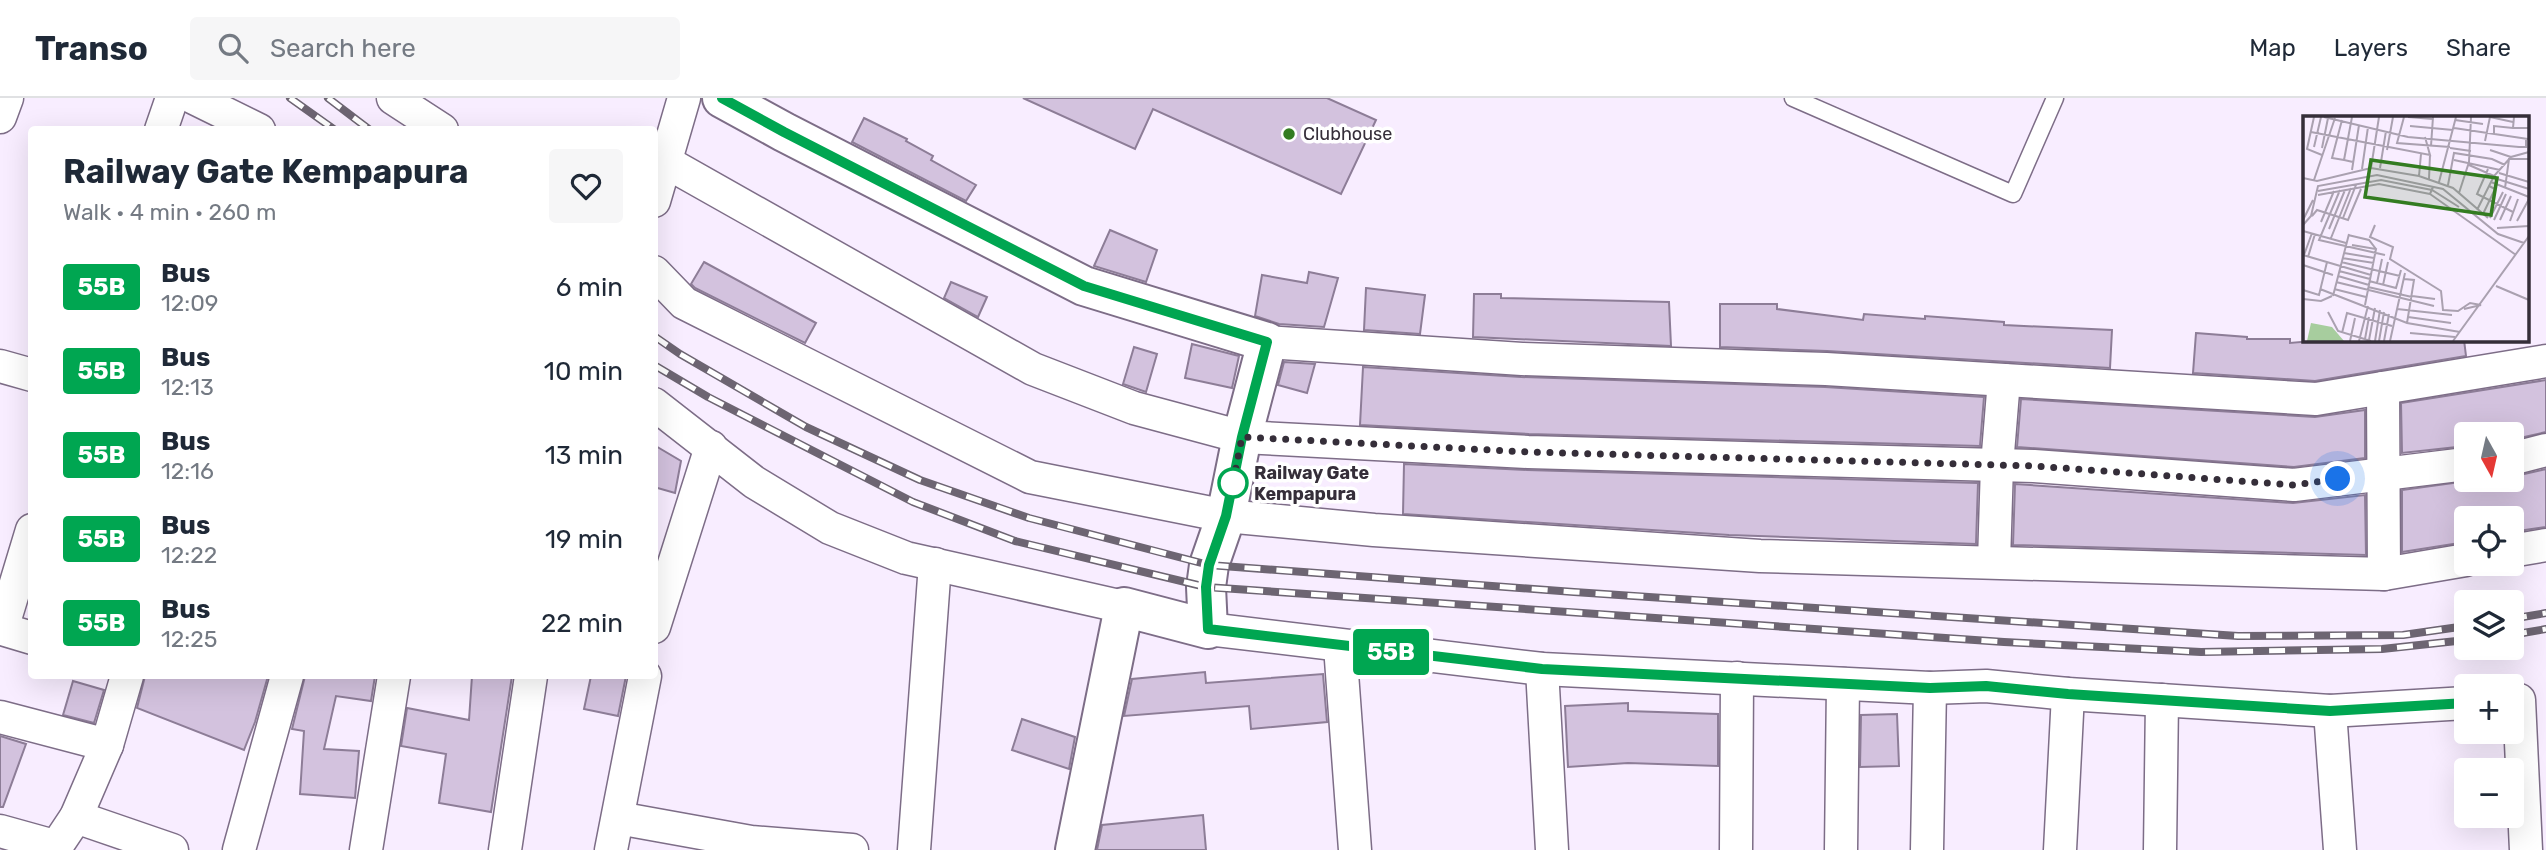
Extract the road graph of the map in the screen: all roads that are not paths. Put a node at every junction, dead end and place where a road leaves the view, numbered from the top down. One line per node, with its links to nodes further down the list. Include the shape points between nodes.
1 (7, 98): 9 (street)
2 (172, 98): 10 (street)
3 (194, 98): 11 (street)
4 (393, 98): 12 (street)
5 (684, 98): 13 (street)
6 (722, 98): 16 (street, via 1084,286)
7 (1793, 98): 8 (lane, via 2013,194)
8 (2055, 98)
9 (0, 117)
10 (162, 126)
11 (251, 126)
12 (436, 126)
13 (666, 162): 14 (street); 23 (street, via 1033,369 1134,408)
14 (658, 188)
15 (658, 276): 30 (street, via 684,303 1030,477)
16 (1267, 342): 20 (street, via 1522,359); 23 (street)
17 (2546, 361): 21 (street)
18 (0, 366): 19 (street)
19 (28, 374)
20 (2004, 380): 21 (street, via 2316,399); 27 (street)
21 (2383, 388): 29 (street)
22 (658, 407): 24 (street)
23 (1242, 437): 27 (street, via 1528,452); 30 (street)
24 (711, 447): 36 (street, via 754,482 830,528 906,558); 39 (street)
25 (2546, 450): 26 (street)
26 (2524, 455)
27 (1997, 465): 29 (street, via 2294,485); 34 (street)
28 (2454, 465): 29 (street)
29 (2382, 474): 37 (street)
30 (1226, 516): 34 (street, via 1760,556); 40 (street, via 1209,565)
31 (28, 543): 41 (street, via 2,629)
32 (2546, 545): 33 (street)
33 (2524, 549)
34 (1994, 562): 37 (street)
35 (2454, 562): 37 (street)
36 (935, 564): 38 (street); 69 (street)
37 (2384, 574)
38 (1124, 607): 40 (street); 70 (street)
39 (658, 614)
40 (1208, 629): 42 (street)
41 (28, 637)
42 (1340, 646): 43 (street); 71 (street)
43 (1542, 669): 44 (street); 72 (street)
44 (1737, 678): 50 (street); 73 (street)
45 (126, 679): 58 (street)
46 (286, 679): 64 (street)
47 (394, 679): 65 (street)
48 (531, 679): 66 (street)
49 (644, 679): 60 (street)
50 (1843, 684): 51 (street); 74 (street)
51 (1930, 688): 52 (street, via 1986,686); 75 (street)
52 (2068, 694): 54 (street); 76 (street)
53 (2525, 697): 79 (street)
54 (2162, 700): 56 (street); 77 (street)
55 (2454, 704): 56 (street)
56 (2330, 711): 78 (street)
57 (0, 717): 58 (street)
58 (107, 745): 59 (street)
59 (76, 817): 62 (street); 63 (street)
60 (618, 818): 67 (street); 68 (street, via 751,842)
61 (0, 831): 62 (street)
62 (54, 848)
63 (172, 850)
64 (239, 850)
65 (366, 850)
66 (505, 850)
67 (611, 850)
68 (852, 850)
69 (914, 850)
70 (1075, 850)
71 (1355, 850)
72 (1552, 850)
73 (1736, 850)
74 (1840, 850)
75 (1927, 850)
76 (2060, 850)
77 (2160, 850)
78 (2340, 850)
79 (2526, 850)

